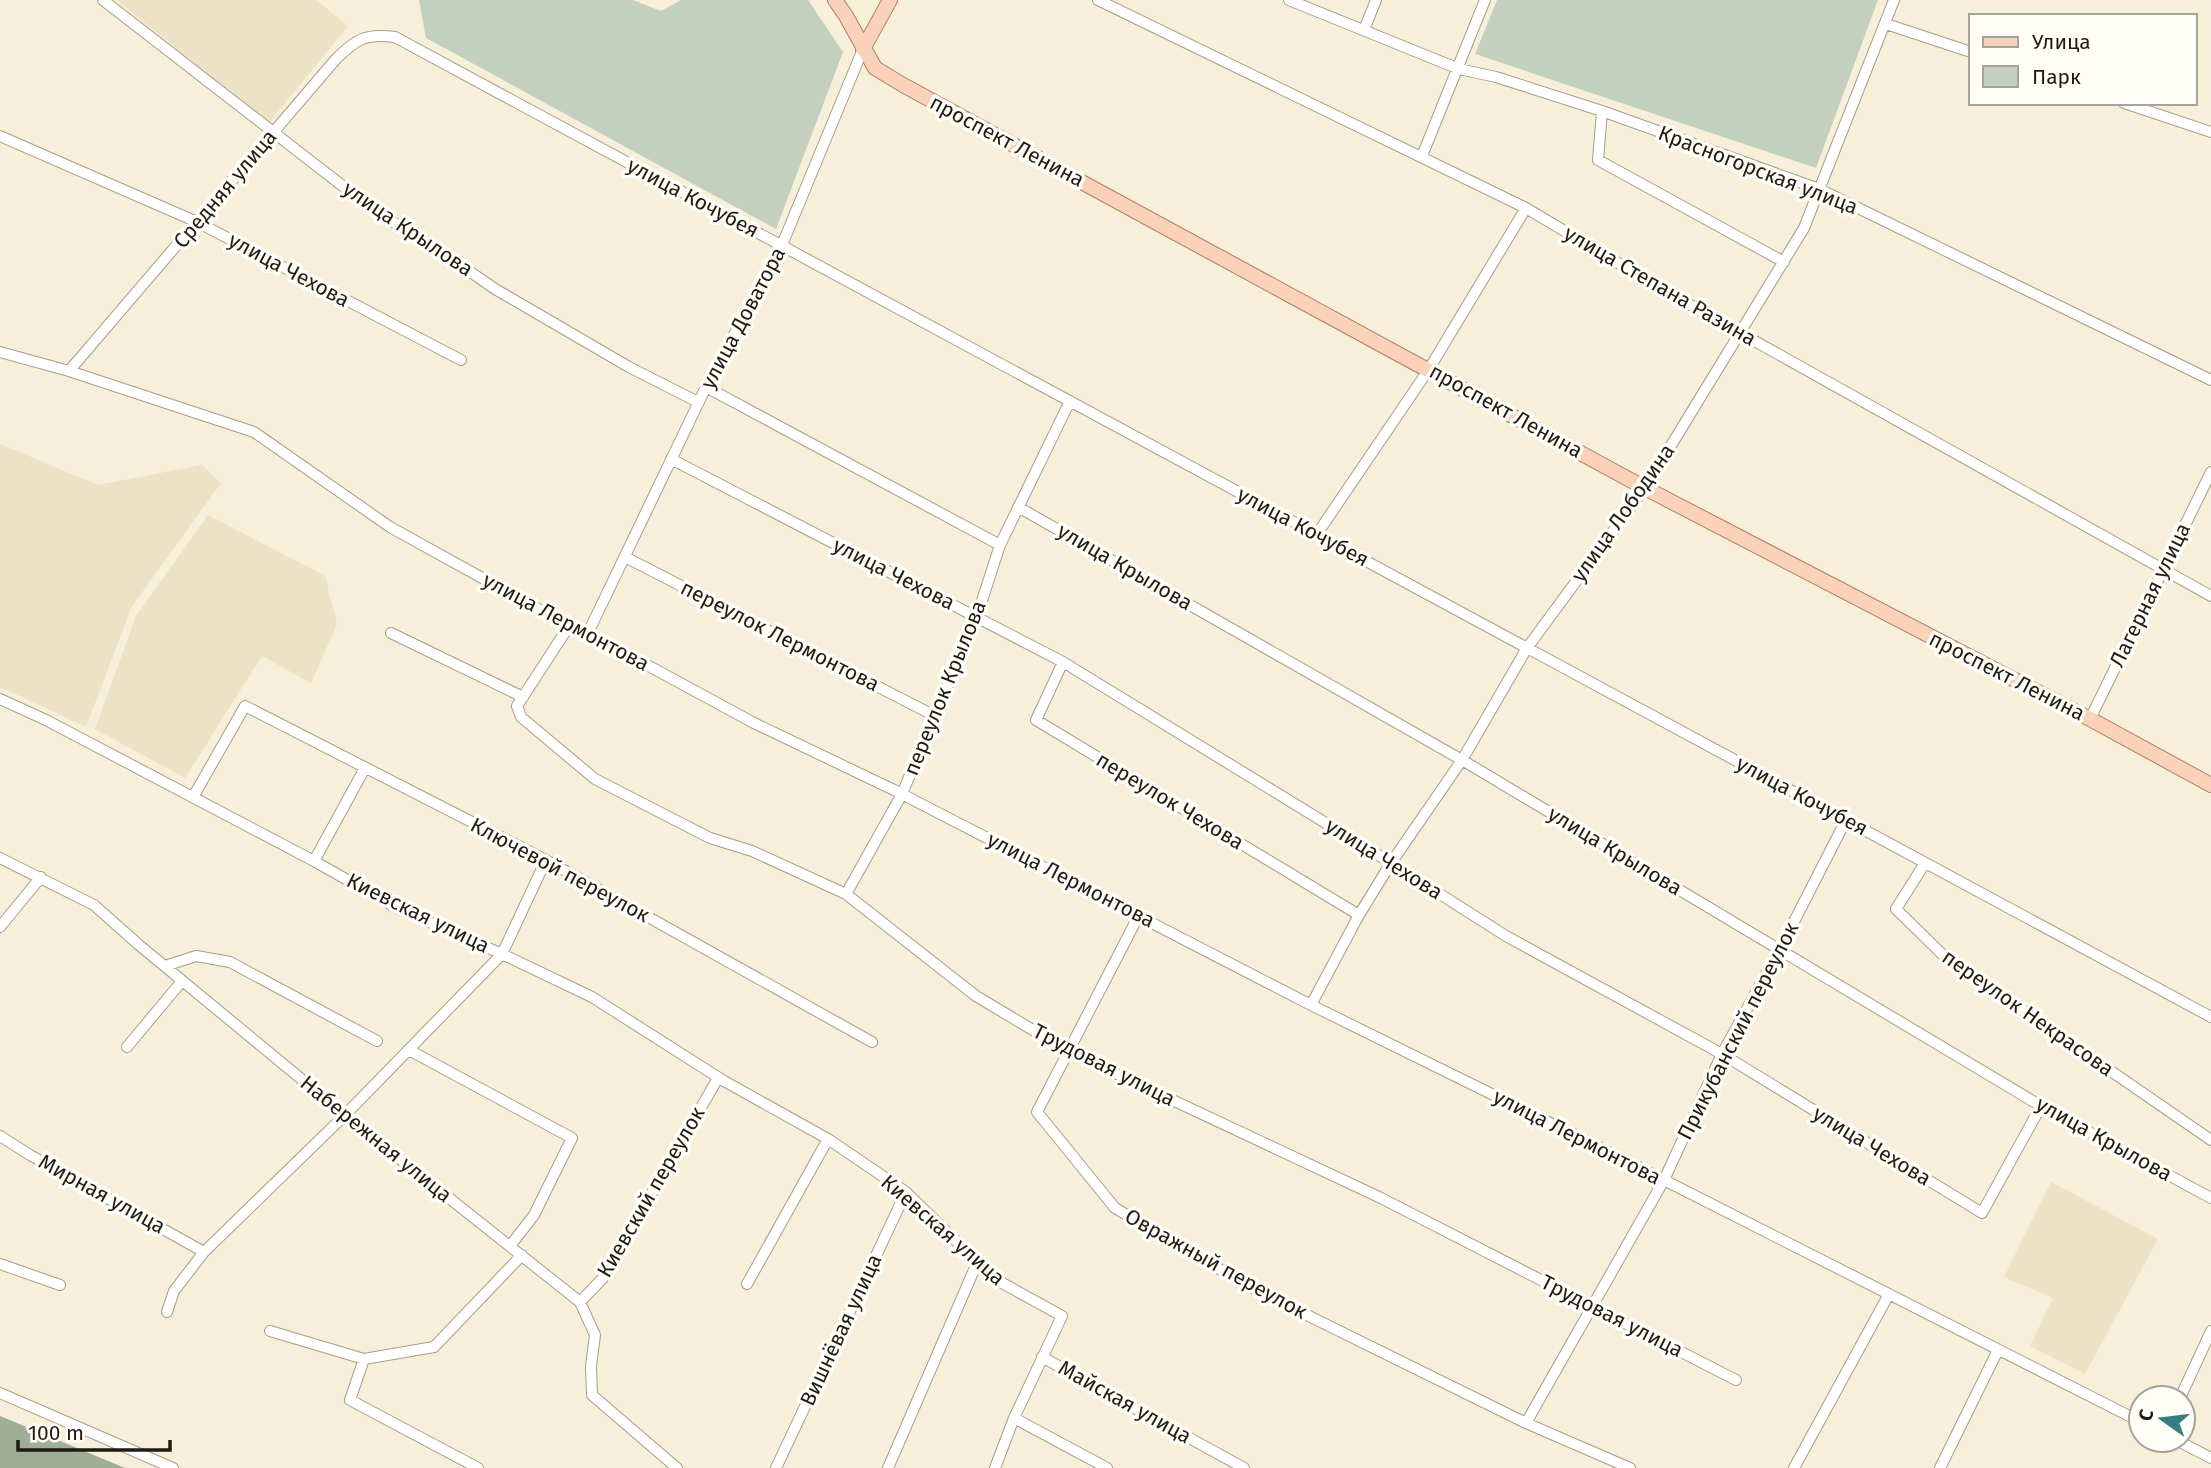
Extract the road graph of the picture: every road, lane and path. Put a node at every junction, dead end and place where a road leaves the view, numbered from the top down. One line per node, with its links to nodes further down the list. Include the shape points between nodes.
1 (103, 0): 17 (street, улица Крылова)
2 (835, 0): 12 (main road, проспект Ленина)
3 (890, 0): 12 (main road, улица Доватора)
4 (1098, 0): 20 (street, улица Степана Разина)
5 (1289, 0): 10 (street, Красногорская улица)
6 (1376, 0): 10 (street)
7 (1485, 0): 14 (street)
8 (1894, 0): 9 (street, улица Лободина)
9 (1886, 24): 13 (street); 21 (street, улица Лободина)
10 (1364, 30): 14 (street, Красногорская улица)
11 (395, 37): 17 (street, Средняя улица, via 365,37 351,44); 24 (street, улица Кочубея)
12 (863, 49): 24 (street, улица Доватора); 29 (main road, проспект Ленина, via 875,68 903,85)
13 (1969, 51)
14 (1459, 69): 16 (street, Красногорская улица); 20 (street)
15 (2130, 105): 18 (street)
16 (1602, 111): 21 (street, Красногорская улица); 25 (street, via 1598,160)
17 (274, 131): 23 (street, Средняя улица); 34 (street, улица Крылова, via 380,215 495,289)
18 (2211, 132)
19 (0, 136): 23 (street, улица Чехова)
20 (1422, 156): 22 (street, улица Степана Разина)
21 (1819, 189): 25 (street, улица Лободина, via 1804,229); 31 (street, Красногорская улица)
22 (1526, 208): 26 (street, улица Степана Разина); 29 (street)
23 (197, 222): 28 (street, улица Чехова); 30 (street, Средняя улица)
24 (782, 245): 32 (street, улица Доватора); 33 (street, улица Кочубея)
25 (1784, 262): 26 (street, улица Лободина)
26 (1740, 333): 37 (street, улица Лободина); 42 (street, улица Степана Разина)
27 (0, 352): 30 (street, улица Лермонтова)
28 (461, 360)
29 (1429, 369): 37 (main road, проспект Ленина); 39 (street)
30 (69, 371): 45 (street, улица Лермонтова, via 254,432 390,527)
31 (2211, 380)
32 (706, 387): 34 (street, улица Доватора); 40 (street)
33 (1070, 401): 38 (street, переулок Крылова); 39 (street, улица Кочубея)
34 (698, 402): 35 (street, улица Доватора)
35 (671, 459): 41 (street, улица Доватора); 44 (street, улица Чехова)
36 (2211, 472): 42 (street, Лагерная улица)
37 (1645, 488): 48 (street, улица Лободина); 53 (main road, проспект Ленина)
38 (1018, 507): 40 (street, переулок Крылова); 54 (street, улица Крылова)
39 (1317, 534): 48 (street, улица Кочубея)
40 (1000, 545): 44 (street, переулок Крылова)
41 (625, 557): 47 (street, улица Доватора); 52 (street, переулок Лермонтова)
42 (2162, 569): 43 (street, улица Степана Разина); 53 (street, Лагерная улица)
43 (2211, 596)
44 (976, 617): 49 (street, улица Чехова); 52 (street, переулок Крылова)
45 (569, 626): 47 (street, улица Лермонтова); 50 (street)
46 (391, 633): 50 (street)
47 (588, 633): 57 (street, улица Лермонтова, via 754,723)
48 (1527, 648): 54 (street, улица Лободина); 59 (street, улица Кочубея)
49 (1063, 662): 63 (street, улица Чехова); 68 (street, переулок Чехова, via 1036,720)
50 (523, 696): 66 (street, Трудовая улица, via 517,706 521,717 595,779 710,838 752,851)
51 (0, 699): 58 (street, Киевская улица)
52 (935, 716): 57 (street, переулок Крылова)
53 (2090, 719): 56 (main road, проспект Ленина)
54 (1462, 760): 63 (street, улица Лободина); 70 (street, улица Крылова)
55 (365, 768): 58 (street, Ключевой переулок, via 245,706); 61 (street, Ключевой переулок); 62 (street)
56 (2211, 785)
57 (902, 794): 66 (street, переулок Крылова); 67 (street, улица Лермонтова)
58 (193, 797): 62 (street, Киевская улица)
59 (1846, 820): 64 (street, улица Кочубея); 70 (street, Прикубанский переулок)
60 (0, 858): 65 (street, Набережная улица)
61 (546, 860): 71 (street); 77 (street, Ключевой переулок)
62 (314, 861): 71 (street, Киевская улица, via 395,906)
63 (1391, 863): 68 (street, улица Лободина); 81 (street, улица Чехова, via 1506,936)
64 (1925, 863): 75 (street, улица Кочубея); 87 (street, переулок Некрасова, via 1896,909 1944,956)
65 (41, 877): 69 (street); 72 (street, Набережная улица, via 93,905)
66 (846, 894): 80 (street, Трудовая улица, via 976,996)
67 (1139, 915): 74 (street, улица Лермонтова); 80 (street, Овражный переулок)
68 (1359, 915): 74 (street, улица Лободина)
69 (0, 927)
70 (1780, 949): 81 (street, Прикубанский переулок); 83 (street, улица Крылова)
71 (502, 954): 79 (street); 82 (street, Киевская улица, via 592,998)
72 (164, 966): 73 (street, Набережная улица); 76 (street, via 196,956 230,962)
73 (182, 981): 78 (street); 84 (street, Набережная улица)
74 (1311, 1004): 88 (street, улица Лермонтова)
75 (2211, 1017)
76 (377, 1041)
77 (872, 1042)
78 (127, 1047)
79 (409, 1050): 84 (street); 91 (street, via 572,1138 534,1215)
80 (1068, 1051): 100 (street, Трудовая улица, via 1381,1198); 112 (street, Овражный переулок, via 1037,1112 1115,1208 1250,1287)
81 (1721, 1054): 83 (street, улица Чехова, via 1982,1213); 88 (street, Прикубанский переулок)
82 (718, 1078): 86 (street, Киевская улица); 99 (street, Киевский переулок, via 603,1278)
83 (2041, 1106): 90 (street, улица Крылова)
84 (345, 1115): 91 (street, Набережная улица); 92 (street)
85 (0, 1136): 92 (street, Мирная улица)
86 (828, 1139): 89 (street, Киевская улица); 96 (street)
87 (2211, 1140)
88 (1664, 1180): 98 (street, улица Лермонтова); 100 (street, Прикубанский переулок)
89 (906, 1192): 94 (street, Киевская улица); 116 (street, Вишнёвая улица)
90 (2211, 1198)
91 (510, 1246): 93 (street, Набережная улица)
92 (204, 1251): 101 (street, via 174,1291)
93 (522, 1255): 99 (street, Набережная улица); 106 (street, via 434,1347)
94 (977, 1263): 105 (street, Киевская улица, via 995,1279 1062,1316); 117 (street)
95 (0, 1264): 97 (street)
96 (747, 1284)
97 (60, 1285)
98 (1889, 1294): 104 (street, улица Лермонтова); 122 (street)
99 (580, 1302): 115 (street, Набережная улица, via 596,1335 592,1395)
100 (1593, 1306): 107 (street, Трудовая улица); 112 (street, Прикубанский переулок)
101 (167, 1312)
102 (270, 1331): 106 (street)
103 (2211, 1331): 108 (street)
104 (1998, 1350): 110 (street, улица Лермонтова); 123 (street)
105 (1042, 1357): 111 (street, Киевская улица); 120 (street, Майская улица)
106 (364, 1359): 114 (street, via 350,1400)
107 (1736, 1380)
108 (2186, 1384)
109 (0, 1393): 113 (street)
110 (2127, 1415)
111 (1014, 1418): 118 (street, Киевская улица); 119 (street)
112 (1526, 1423): 121 (street, Овражный переулок)
113 (173, 1468)
114 (478, 1468)
115 (677, 1468)
116 (776, 1468)
117 (888, 1468)
118 (995, 1468)
119 (1107, 1468)
120 (1244, 1468)
121 (1630, 1468)
122 (1794, 1468)
123 (1940, 1468)

